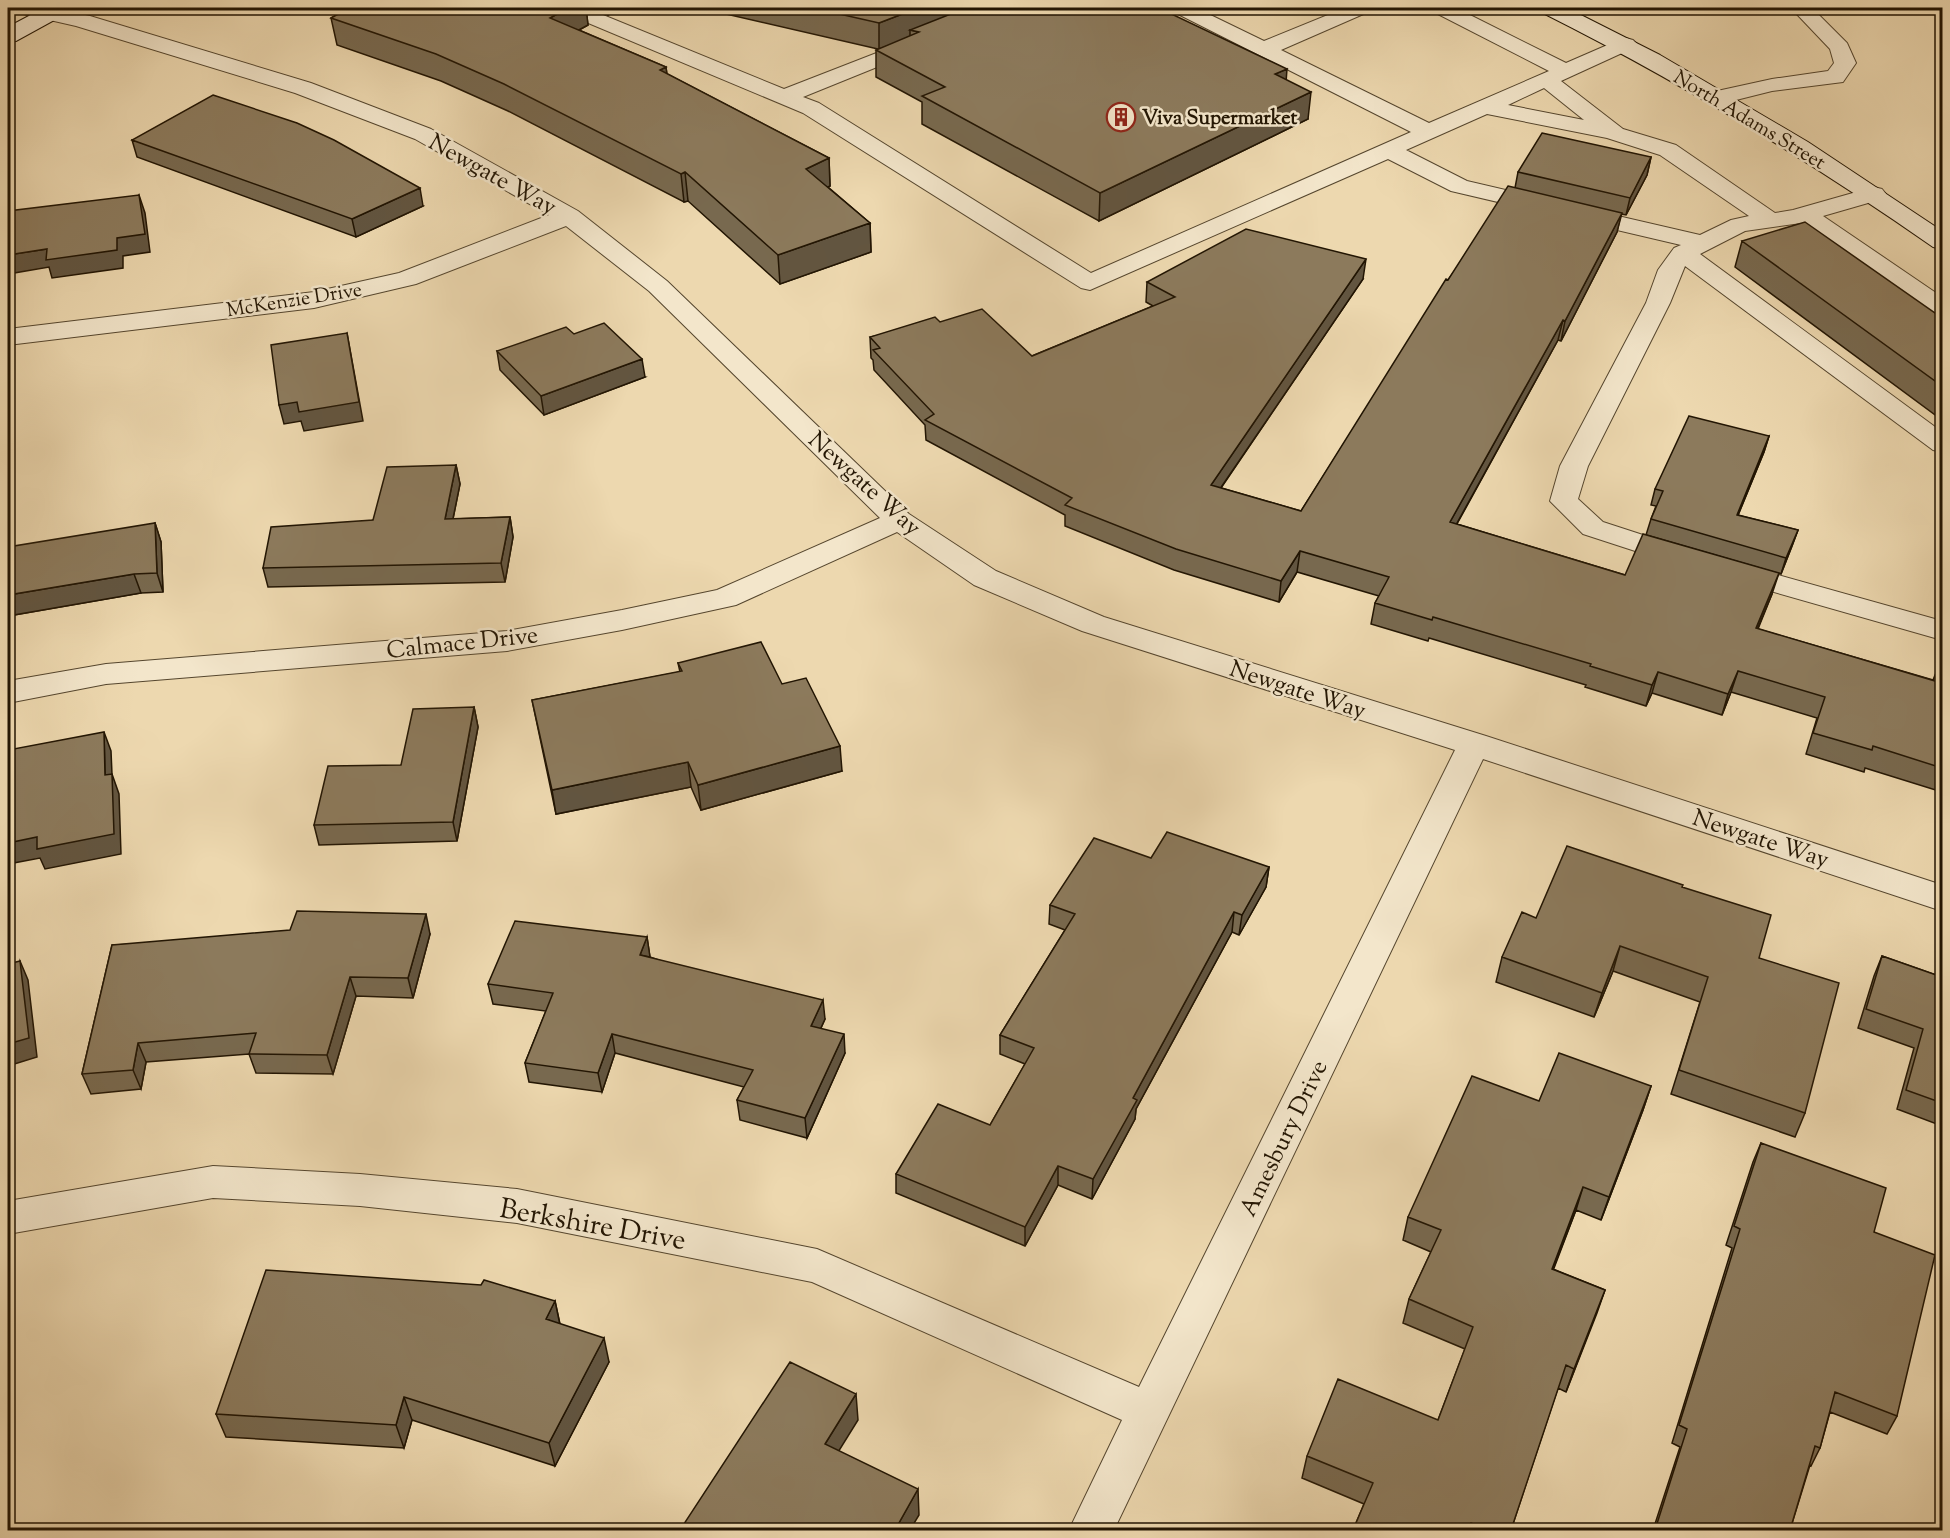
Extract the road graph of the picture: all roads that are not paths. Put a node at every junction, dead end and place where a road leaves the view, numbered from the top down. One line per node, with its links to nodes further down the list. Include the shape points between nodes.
1 (569, 8): 13 (lane)
2 (1184, 8): 11 (lane)
3 (1361, 8): 11 (lane)
4 (1441, 8): 12 (lane)
5 (1551, 8): 10 (street, North Adams Street)
6 (1801, 8): 14 (lane, via 1840,47 1845,63 1835,77 1772,85)
7 (45, 9): 8 (street); 21 (street, Newgate Way, via 303,88 423,134)
8 (8, 36)
9 (934, 37): 13 (lane)
10 (1626, 44): 12 (lane); 14 (street, North Adams Street)
11 (1264, 49): 16 (lane)
12 (1556, 75): 15 (lane); 17 (lane)
13 (784, 97): 18 (lane, via 811,108 1090,283)
14 (1716, 98): 19 (street, North Adams Street)
15 (1486, 107): 16 (lane); 17 (lane)
16 (1429, 132): 18 (lane)
17 (1615, 134): 22 (lane, via 1668,150)
18 (1388, 150): 24 (lane, via 1459,186)
19 (1874, 194): 20 (lane); 23 (street, North Adams Street)
20 (1805, 215): 22 (lane); 25 (lane)
21 (569, 216): 26 (street, McKenzie Drive, via 407,279 314,300); 28 (street, Newgate Way, via 658,286)
22 (1770, 220): 24 (lane, via 1739,225)
23 (1942, 242)
24 (1693, 248): 27 (lane); 29 (lane, via 1670,270 1658,303 1574,466 1564,501 1593,528)
25 (1942, 308)
26 (8, 337)
27 (1942, 444)
28 (899, 520): 30 (street, Calmace Drive, via 725,598 622,620 507,641 106,674); 31 (street, Newgate Way, via 985,578 1093,624)
29 (1942, 631)
30 (8, 692)
31 (1474, 744): 32 (street, Newgate Way); 34 (street, Amesbury Drive)
32 (1942, 898)
33 (8, 1218): 34 (street, Berkshire Drive, via 213,1182 360,1190 517,1206 817,1266)
34 (1150, 1412): 35 (street, Amesbury Drive)
35 (1091, 1530)

